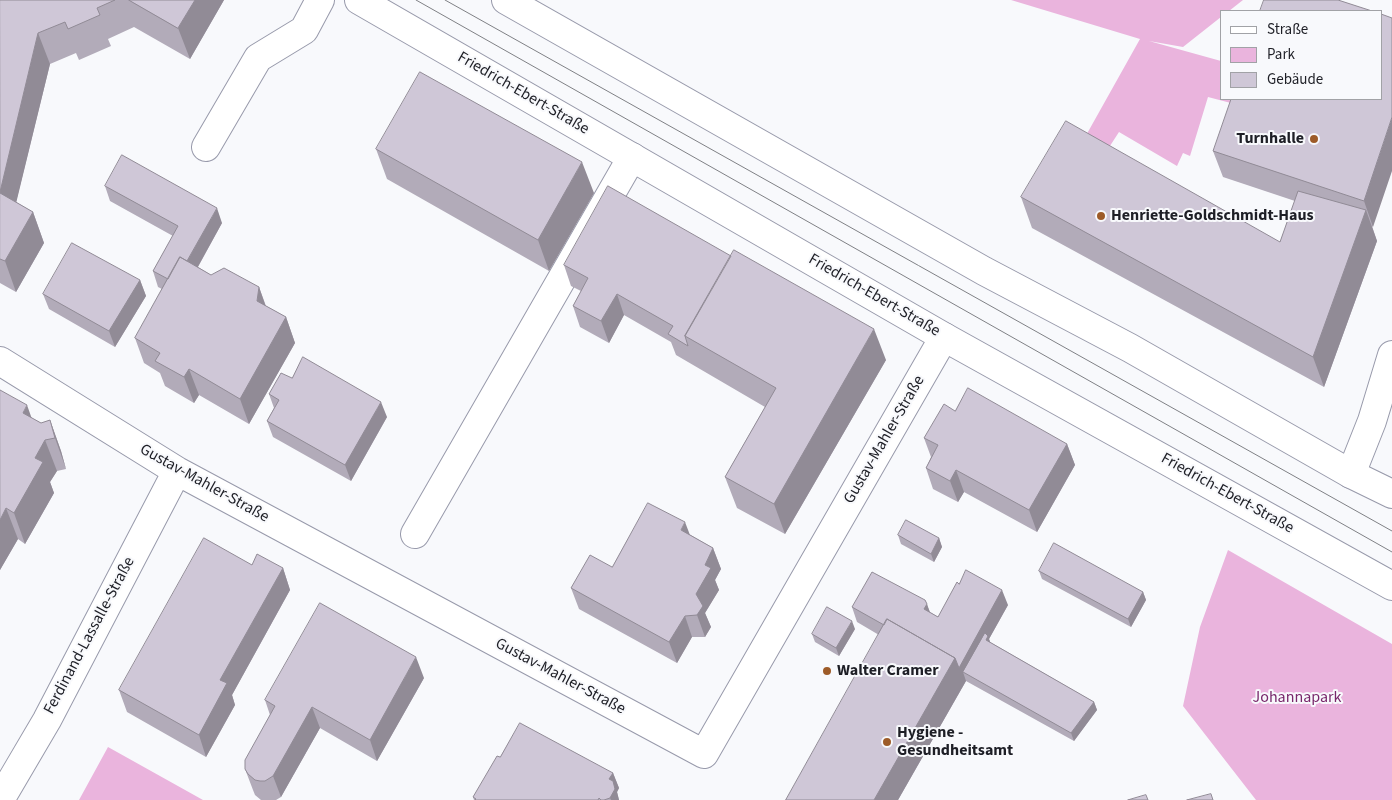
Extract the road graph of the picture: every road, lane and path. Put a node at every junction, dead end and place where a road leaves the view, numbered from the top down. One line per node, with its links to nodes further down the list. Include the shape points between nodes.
1 (320, 0): 4 (main road, via 304,30 258,58)
2 (359, 0): 5 (main road, Friedrich-Ebert-Straße)
3 (506, 0): 10 (main road)
4 (206, 148)
5 (632, 157): 6 (main road, Friedrich-Ebert-Straße); 12 (main road)
6 (944, 337): 9 (main road, Gustav-Mahler-Straße, via 704,754); 13 (main road, Friedrich-Ebert-Straße)
7 (1392, 355): 10 (main road, via 1372,421)
8 (0, 361): 9 (main road, Gustav-Mahler-Straße)
9 (177, 471): 14 (main road, Ferdinand-Lassalle-Straße, via 46,720)
10 (1351, 474): 11 (main road)
11 (1392, 494)
12 (415, 534)
13 (1392, 586)
14 (0, 800)

